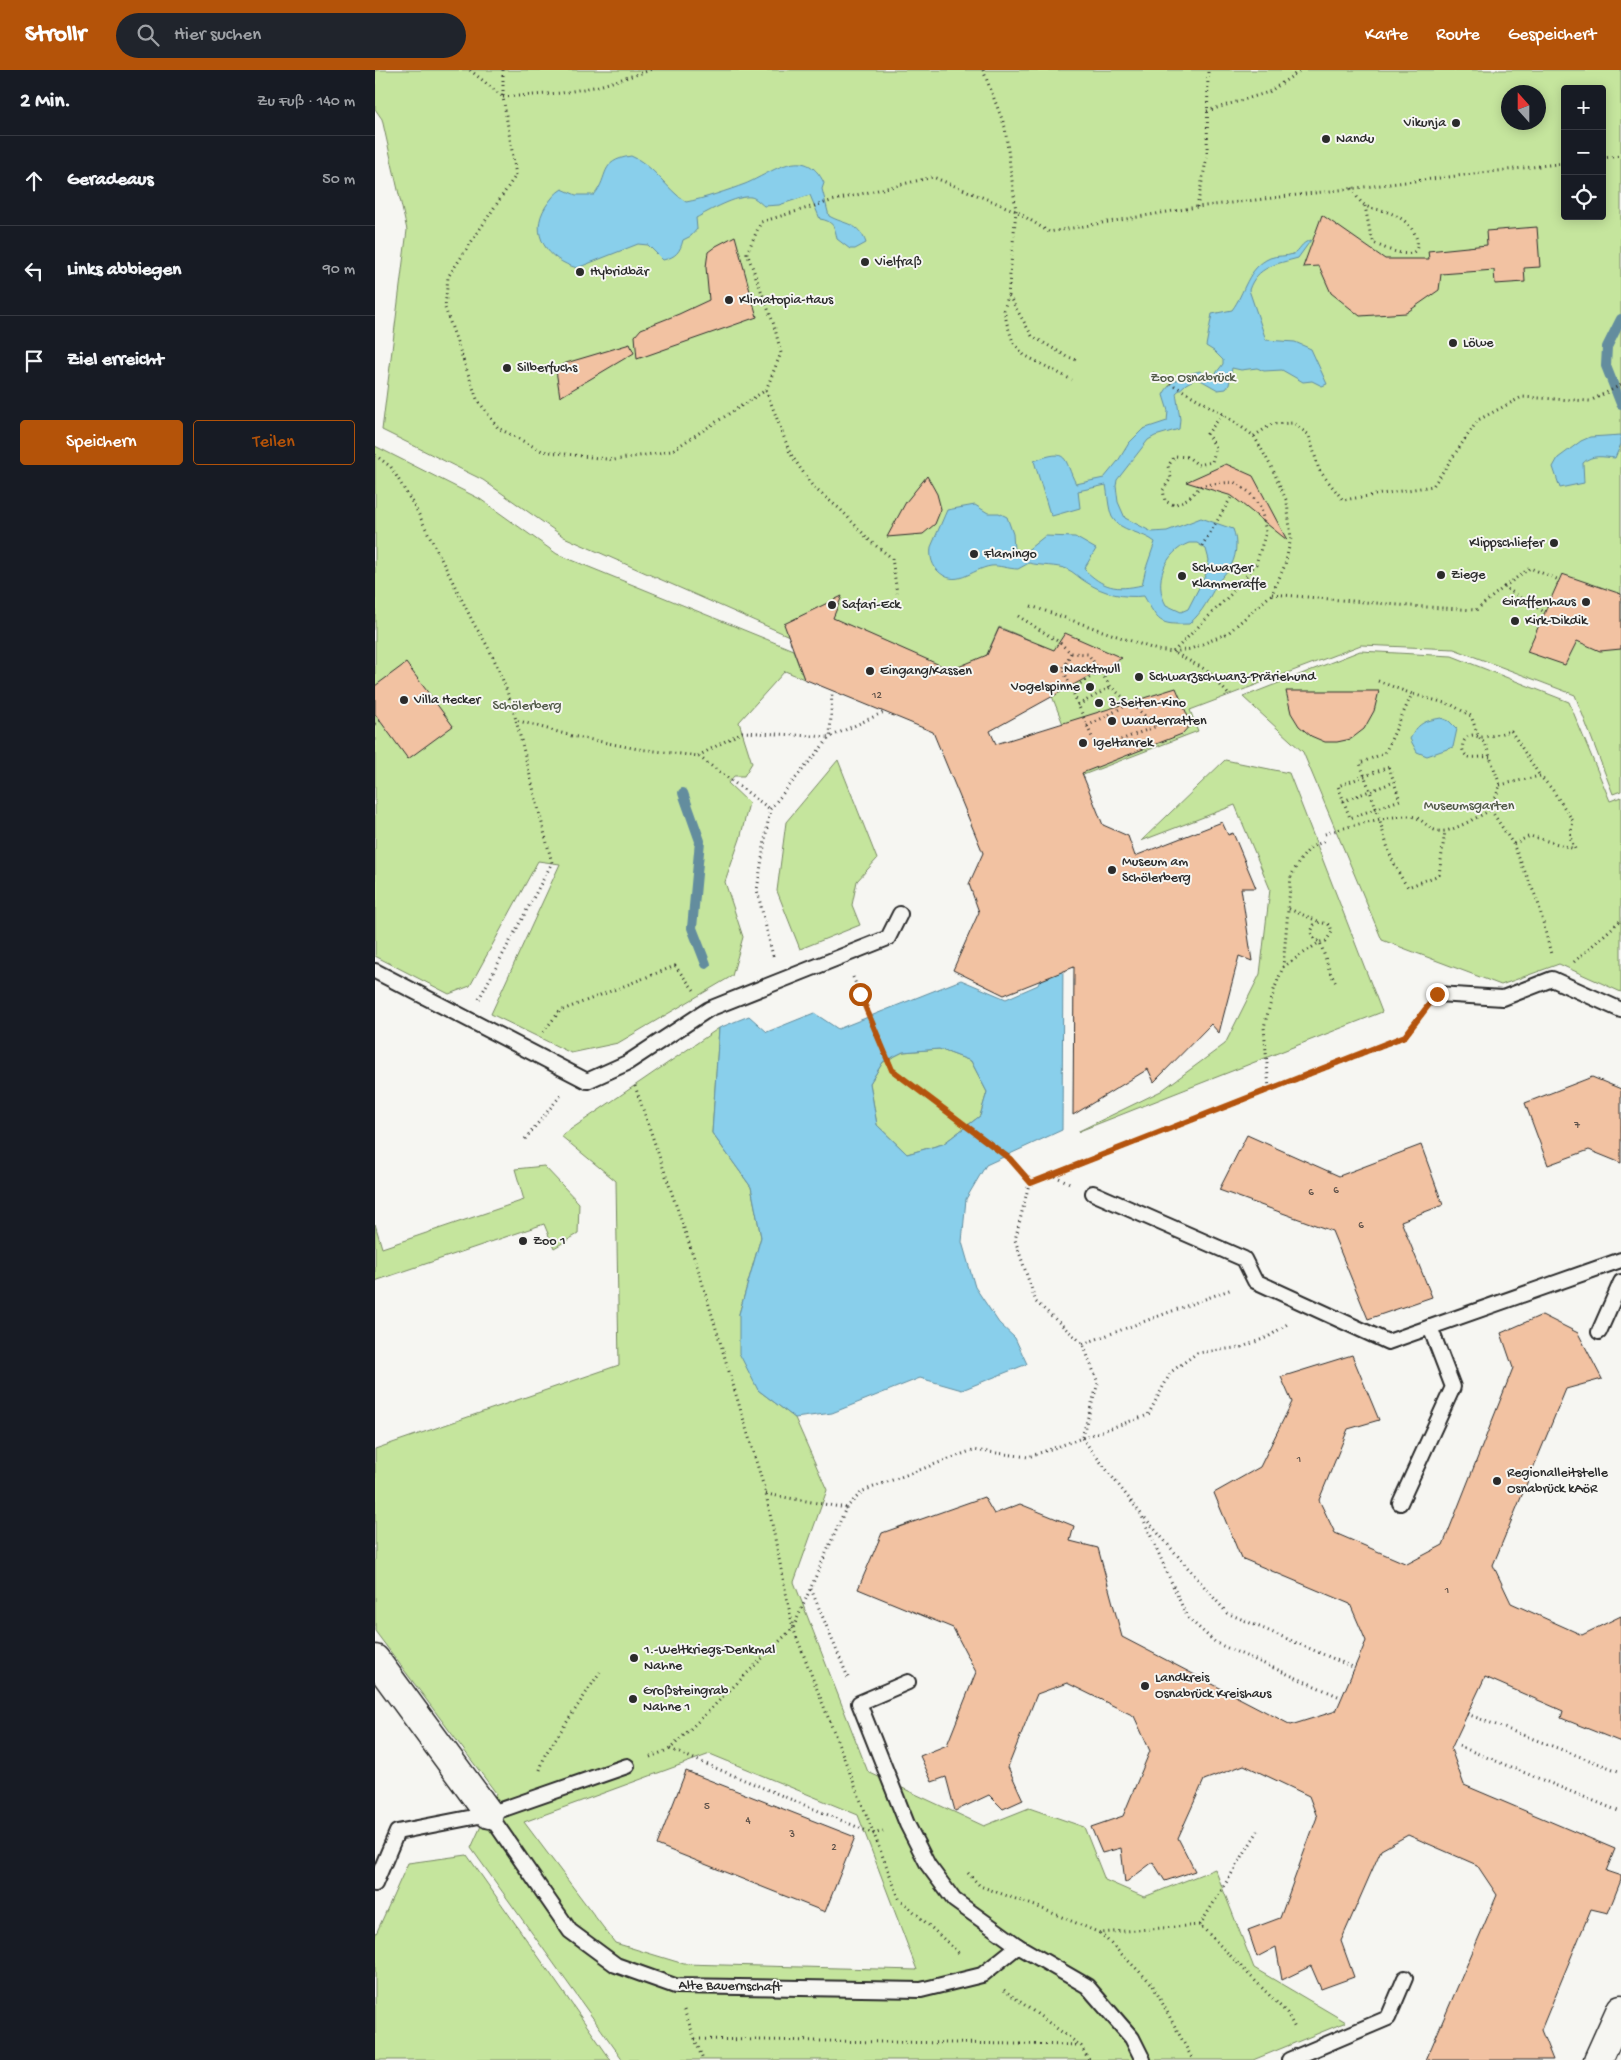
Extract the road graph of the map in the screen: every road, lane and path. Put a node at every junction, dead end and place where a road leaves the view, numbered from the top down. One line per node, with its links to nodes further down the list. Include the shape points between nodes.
1 (470, 70): 7 (path)
2 (503, 70): 7 (path)
3 (651, 70): 7 (path, via 562,93)
4 (983, 70): 15 (path, via 1005,127)
5 (1208, 70): 8 (path)
6 (1301, 70): 8 (path, via 1269,92)
7 (503, 98): 21 (path, via 516,175 448,277 445,308 477,399 498,428 542,451 614,460 671,451)
8 (1207, 111): 14 (path, via 1207,156)
9 (1621, 156): 10 (path)
10 (1606, 158)
11 (1561, 163): 12 (path)
12 (1351, 188): 13 (path); 14 (path)
13 (1365, 206): 13 (path, via 1389,212 1413,228 1417,241 1415,251 1396,253 1374,243)
14 (1197, 207): 15 (path, via 1049,232)
15 (1016, 211): 16 (path); 21 (path, via 933,177 831,201 761,222 747,253 781,353)
16 (1009, 296): 17 (path, via 1032,336); 19 (path, via 1004,310 1013,342 1024,355)
17 (1079, 361)
18 (1151, 372): 22 (path)
19 (1072, 380)
20 (1621, 386): 23 (path, via 1590,401 1522,397 1478,420 1433,486 1343,500 1319,470 1309,435 1294,422 1272,424)
21 (766, 390): 29 (path, via 790,453 813,487 841,510 871,542 893,558)
22 (1223, 414): 23 (path); 34 (path, via 1207,434 1215,447 1212,462 1197,465 1187,456 1175,456 1168,466 1171,478 1163,490 1165,501 1174,505 1189,498 1202,486 1234,482 1249,492 1261,508 1267,532 1256,564)
23 (1254, 436): 30 (path, via 1287,502 1291,538 1285,565)
24 (375, 454): 47 (path, via 391,468 416,509 506,684)
25 (1232, 496): 26 (path)
26 (1202, 546)
27 (1559, 580): 28 (path, via 1530,568)
28 (1504, 587): 30 (path, via 1476,610); 32 (path)
29 (897, 593)
30 (1272, 594): 34 (path, via 1227,633 1191,649)
31 (1031, 606): 34 (path, via 1157,650)
32 (1546, 613)
33 (1018, 616): 35 (path)
34 (1173, 652): 42 (path, via 1208,671)
35 (1071, 653): 36 (path, via 1089,654); 39 (path, via 1063,669)
36 (1100, 671): 38 (path); 39 (path)
37 (1378, 681): 41 (path)
38 (1111, 687): 43 (path); 44 (path)
39 (1072, 689): 44 (path)
40 (832, 691): 50 (path)
41 (1413, 694): 51 (path, via 1452,704 1471,716); 54 (path, via 1385,753 1360,763)
42 (1229, 696)
43 (1131, 703): 49 (path); 49 (path, via 1157,726 1097,749)
44 (1079, 705): 49 (path)
45 (884, 712): 50 (path)
46 (380, 720): 48 (path)
47 (516, 720): 52 (path, via 572,736 638,749); 82 (path, via 551,863)
48 (375, 724)
49 (1087, 726)
50 (830, 737): 52 (path, via 742,732); 61 (path)
51 (1479, 738): 53 (path); 53 (path, via 1473,735 1466,738 1463,751 1474,758 1480,755); 55 (path, via 1511,731)
52 (699, 756): 61 (path)
53 (1491, 757): 57 (path)
54 (1364, 776): 56 (path, via 1389,767); 58 (path); 59 (path, via 1338,786)
55 (1540, 776): 57 (path); 67 (path, via 1573,821 1570,837 1575,849 1530,836)
56 (1394, 782): 58 (path); 60 (path, via 1400,800)
57 (1500, 785): 62 (path)
58 (1369, 791): 59 (path); 60 (path)
59 (1343, 801): 60 (path, via 1350,818)
60 (1376, 808): 63 (path)
61 (770, 809): 77 (path, via 757,890)
62 (1491, 810): 64 (path); 67 (path)
63 (1379, 819): 64 (path, via 1415,818 1429,829); 64 (path, via 1383,838 1399,875 1408,887 1439,875); 65 (path)
64 (1445, 831)
65 (1325, 834)
66 (1327, 840): 68 (path, via 1311,847 1291,876)
67 (1513, 844): 76 (path, via 1538,902)
68 (1289, 909): 71 (path); 74 (path)
69 (900, 914): 73 (lane, via 888,938)
70 (1621, 920): 76 (path)
71 (1320, 922): 72 (path, via 1311,932 1314,939); 72 (path, via 1330,925 1332,932 1326,941)
72 (1321, 942): 74 (path); 78 (path)
73 (844, 956): 77 (lane); 88 (path, via 892,1070 1010,1159)
74 (1283, 967): 85 (path, via 1264,1027)
75 (375, 971): 82 (lane)
76 (1555, 976): 79 (lane, via 1503,998); 81 (lane)
77 (782, 980): 80 (lane)
78 (1336, 983)
79 (1437, 994): 85 (path, via 1405,1036)
80 (709, 1009): 83 (path, via 675,966 560,1011); 84 (lane)
81 (1621, 1010)
82 (469, 1019): 83 (lane)
83 (529, 1050): 84 (lane, via 587,1081)
84 (627, 1063): 98 (path, via 699,1272)
85 (1269, 1089): 88 (path)
86 (561, 1094): 87 (path)
87 (525, 1139)
88 (1031, 1183): 96 (path, via 1015,1240 1036,1302)
89 (1093, 1193): 91 (lane, via 1244,1259)
90 (1621, 1260): 94 (lane)
91 (1255, 1281): 93 (lane); 96 (path)
92 (1621, 1282): 95 (lane)
93 (1312, 1307): 94 (lane, via 1388,1342); 97 (path, via 1268,1337 1241,1347 1197,1353 1171,1372 1148,1415)
94 (1430, 1327): 99 (lane, via 1453,1387)
95 (1599, 1332)
96 (1083, 1344): 97 (path, via 1097,1383)
97 (1082, 1438): 100 (path, via 1028,1457 973,1450 863,1491); 101 (path)
98 (766, 1494): 100 (path); 103 (path)
99 (1399, 1503)
100 (846, 1508): 102 (path)
101 (1141, 1514): 105 (path, via 1227,1613); 108 (path, via 1187,1617 1216,1643)
102 (810, 1588): 103 (path); 109 (path)
103 (793, 1628): 112 (path); 119 (path)
104 (375, 1659): 117 (street, Alte Bauernschaft)
105 (1355, 1668)
106 (600, 1672): 115 (path, via 545,1756 539,1772)
107 (908, 1682): 109 (lane)
108 (1338, 1696)
109 (859, 1703): 124 (lane, via 907,1824 928,1865 954,1900)
110 (1467, 1714): 114 (path)
111 (1459, 1746): 116 (path)
112 (670, 1749): 113 (path); 119 (path)
113 (627, 1766): 115 (lane)
114 (1621, 1772)
115 (542, 1795): 117 (lane)
116 (1621, 1812)
117 (489, 1814): 121 (lane, via 397,1832); 125 (lane, Alte Bauernschaft, via 570,1931 616,1965 675,1986 921,1990)
118 (1258, 1831): 122 (path)
119 (873, 1834): 125 (path, via 899,1898)
120 (962, 1867): 123 (path, via 980,1886)
121 (375, 1884)
122 (1200, 1925): 123 (path); 129 (path, via 1287,2012)
123 (1100, 1933): 133 (path, via 1152,1984)
124 (1018, 1946): 125 (lane, Alte Bauernschaft); 132 (lane, via 1087,1986 1132,2038)
125 (982, 1975): 128 (path)
126 (1405, 1978): 129 (lane, via 1388,2018)
127 (1621, 2009): 135 (street)
128 (1081, 2046): 130 (path, via 695,2039); 131 (path)
129 (1308, 2052): 134 (lane)
130 (703, 2060)
131 (1089, 2060)
132 (1143, 2060)
133 (1193, 2060)
134 (1289, 2060)
135 (1598, 2060)

